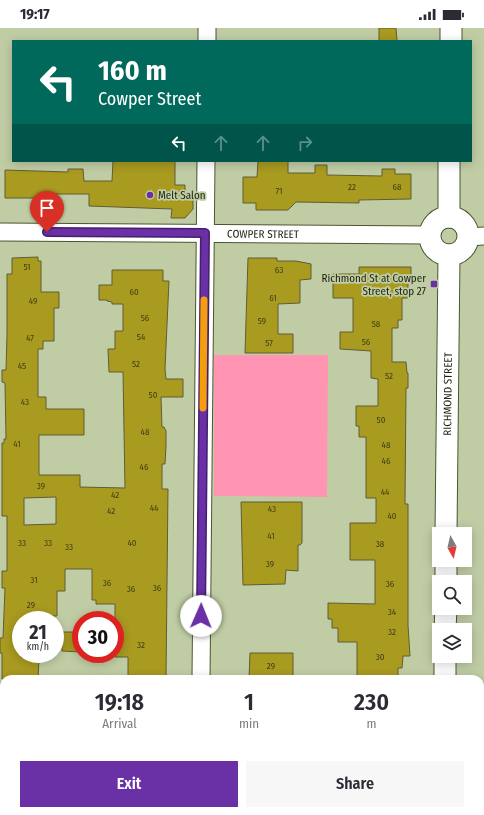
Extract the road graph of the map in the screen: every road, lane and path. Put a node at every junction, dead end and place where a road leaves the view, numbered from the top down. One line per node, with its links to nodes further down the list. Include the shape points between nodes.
1 (207, 28): 3 (street)
2 (451, 28): 4 (street)
3 (207, 40)
4 (451, 40)
5 (206, 162): 9 (street)
6 (450, 162): 7 (street)
7 (449, 218): 10 (street, via 438,221); 11 (street, via 455,218)
8 (0, 232): 9 (street, COWPER STREET)
9 (205, 233): 10 (street, COWPER STREET); 15 (street)
10 (430, 235): 12 (street, via 437,251)
11 (476, 236): 12 (street, via 460,251)
12 (449, 255): 13 (street, RICHMOND STREET)
13 (446, 527)
14 (445, 663): 16 (street)
15 (201, 675)
16 (445, 675)

